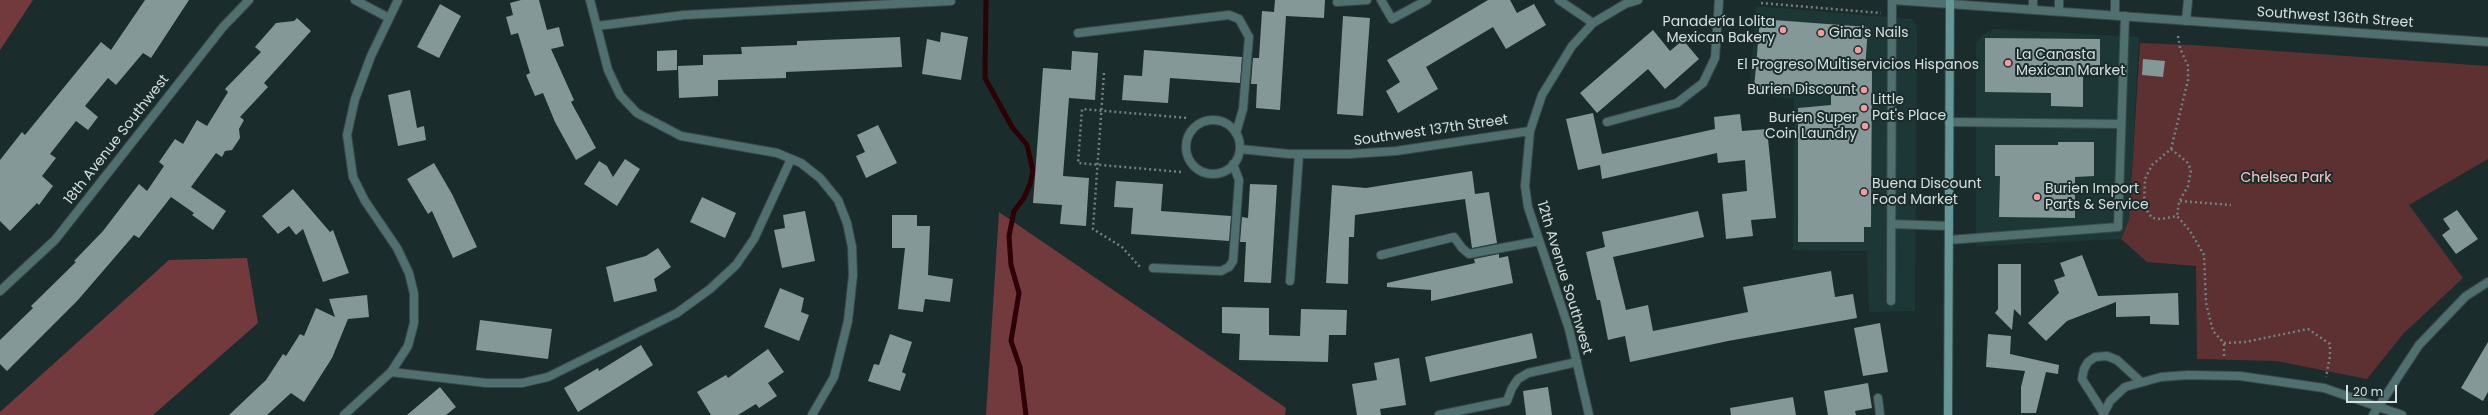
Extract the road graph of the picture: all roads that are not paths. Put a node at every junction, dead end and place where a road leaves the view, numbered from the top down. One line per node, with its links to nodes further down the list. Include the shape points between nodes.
1 (249, 0): 46 (street, 18th Avenue Southwest, via 223,27 55,240)
2 (355, 0): 23 (street)
3 (398, 0): 23 (street)
4 (590, 0): 26 (street)
5 (1367, 0): 17 (street)
6 (1381, 0): 7 (street, via 1392,19)
7 (1427, 0)
8 (1560, 0): 25 (street)
9 (1638, 0): 25 (street, via 1625,4)
10 (1718, 0): 29 (street, via 1715,58 1703,83 1677,103)
11 (1892, 0): 18 (street, Southwest 136th Street); 38 (street)
12 (2033, 0): 19 (street)
13 (2059, 0): 20 (street)
14 (2116, 0): 21 (street)
15 (2188, 0): 24 (street)
16 (951, 1): 26 (street, via 684,15)
17 (1337, 2)
18 (1950, 2): 19 (street, Southwest 136th Street); 30 (main road)
19 (2033, 10): 20 (street, Southwest 136th Street)
20 (2058, 11): 21 (street, Southwest 136th Street)
21 (2115, 15): 22 (street, Southwest 136th Street)
22 (2125, 16): 24 (street, Southwest 136th Street); 31 (street)
23 (389, 18): 49 (street, via 355,99 348,135 353,177 372,212 397,248 409,273 414,294 414,322 408,346)
24 (2186, 20): 28 (street, Southwest 136th Street)
25 (1593, 24): 32 (street, 12th Avenue Southwest, via 1572,46 1557,68 1542,95)
26 (598, 26): 36 (street, via 608,70 620,95 637,113 681,136 777,153)
27 (1078, 33): 33 (street, via 1229,15 1239,19 1249,37 1243,109)
28 (2488, 42)
29 (1607, 122)
30 (1950, 122): 31 (street); 39 (main road)
31 (2122, 124): 41 (street, via 2118,227)
32 (1530, 130): 35 (street, Southwest 137th Street, via 1396,151); 40 (street, 12th Avenue Southwest, via 1525,186 1528,207)
33 (1236, 133): 34 (street); 37 (street, via 1224,122 1207,120 1193,129 1186,144 1190,160 1202,172 1219,173)
34 (1240, 149): 35 (street, Southwest 137th Street); 37 (street)
35 (1299, 154): 44 (street)
36 (790, 159): 49 (street, via 754,238 736,265 710,289 677,313 548,377 522,382 486,383); 55 (street, via 801,163 820,178 838,200 848,222 852,247 852,282 842,349 834,377)
37 (1234, 164): 43 (street, via 1239,180 1233,261 1229,267 1221,271)
38 (1892, 224): 39 (street); 47 (street)
39 (1949, 226): 41 (main road)
40 (1539, 240): 42 (street, via 1469,254 1454,237); 48 (street, 12th Avenue Southwest, via 1569,329)
41 (1949, 240): 59 (main road)
42 (1382, 256)
43 (1153, 268)
44 (1290, 281)
45 (2488, 282): 52 (street, via 2466,296 2419,344)
46 (0, 291)
47 (1891, 302)
48 (1577, 362): 56 (street, via 1528,373 1518,379 1507,401); 57 (street, 12th Avenue Southwest)
49 (391, 372): 54 (street)
50 (2141, 382): 52 (street, via 2188,375 2240,376 2324,388); 53 (street, via 2125,388 2110,401); 53 (street, via 2117,360 2107,356 2095,357 2088,362 2082,379)
51 (1878, 398): 58 (street)
52 (2378, 405): 60 (street); 61 (street)
53 (2102, 414)
54 (344, 415)
55 (812, 415)
56 (1440, 415)
57 (1589, 415)
58 (1880, 415)
59 (1948, 415)
60 (2373, 415)
61 (2402, 415)

